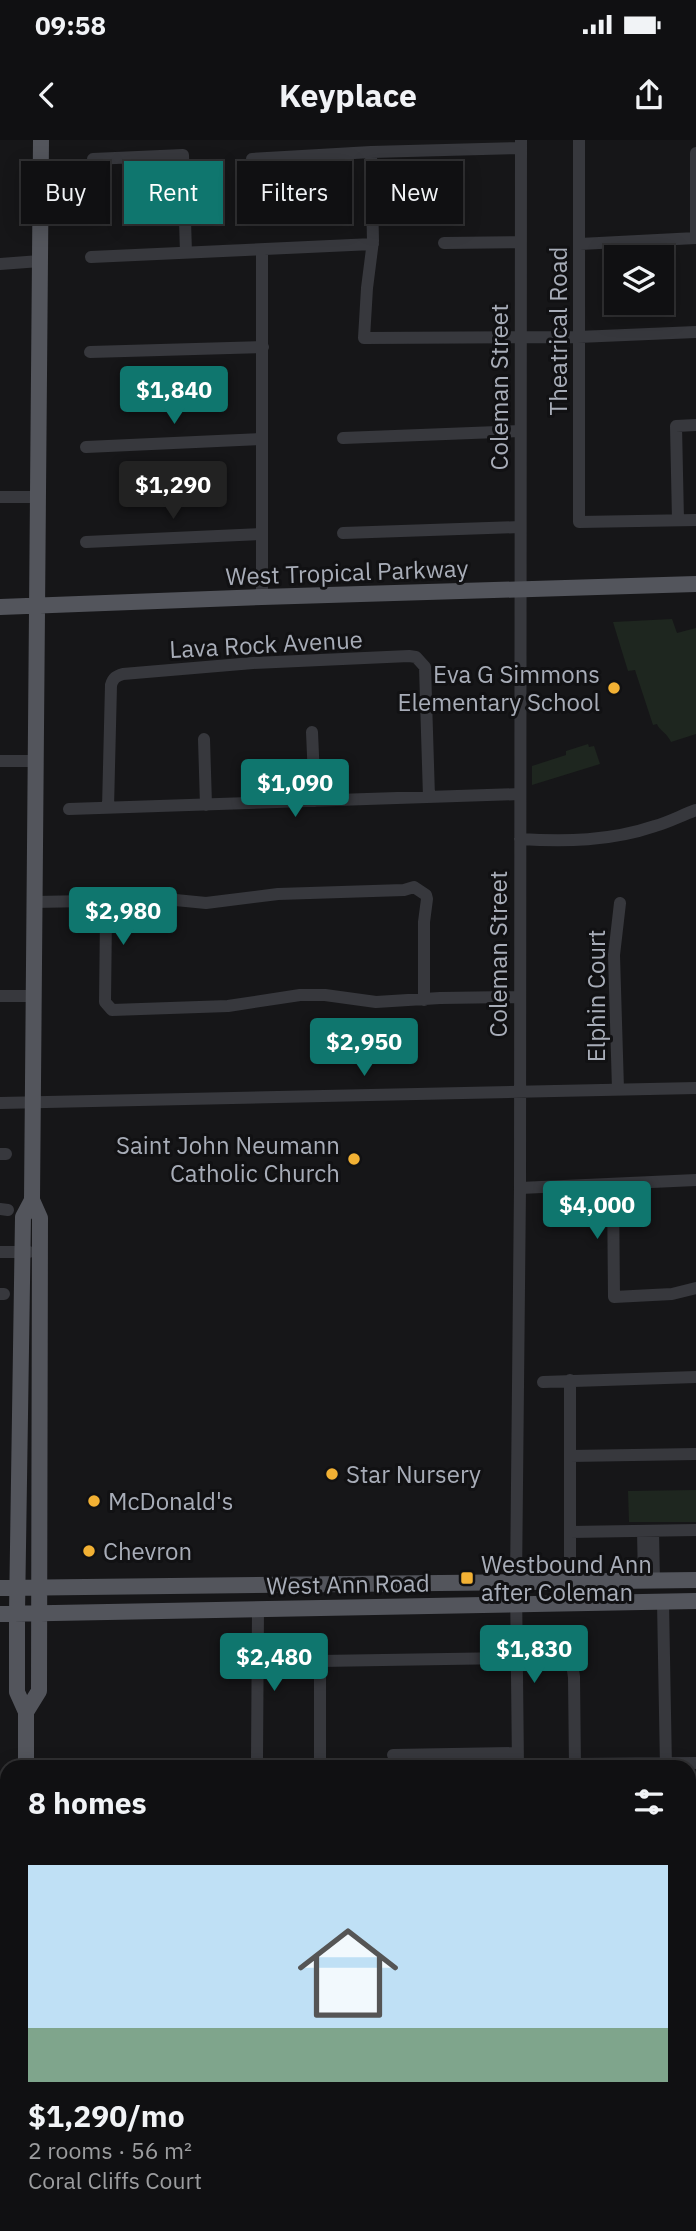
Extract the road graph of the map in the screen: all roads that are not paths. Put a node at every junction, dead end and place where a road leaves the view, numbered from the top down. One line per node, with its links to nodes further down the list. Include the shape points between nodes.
1 (41, 140): 16 (main road)
2 (579, 140): 11 (street, Theatrical Road)
3 (521, 144): 4 (street); 9 (street, Coleman Street)
4 (371, 152): 7 (street); 12 (street)
5 (696, 153): 8 (street)
6 (93, 159): 14 (street, via 183,155)
7 (252, 159)
8 (696, 238): 11 (street)
9 (520, 242): 10 (street); 19 (street, Coleman Street)
10 (444, 243)
11 (580, 243): 20 (street, Theatrical Road)
12 (373, 244): 13 (street); 19 (street, via 364,338)
13 (262, 250): 14 (street); 21 (street)
14 (186, 253): 15 (street)
15 (91, 257)
16 (40, 261): 17 (street); 28 (main road)
17 (0, 264)
18 (696, 331): 20 (street)
19 (521, 336): 20 (street); 24 (street, Coleman Street)
20 (578, 337): 30 (street, Theatrical Road, via 579,522)
21 (263, 347): 22 (street); 26 (street)
22 (90, 352)
23 (696, 425): 30 (street, via 676,426)
24 (520, 431): 25 (street); 32 (street, Coleman Street)
25 (343, 438)
26 (262, 439): 27 (street); 34 (street)
27 (86, 447)
28 (37, 497): 29 (street); 39 (main road)
29 (0, 498)
30 (678, 520): 31 (street)
31 (696, 520)
32 (520, 527): 33 (street); 37 (street, Coleman Street)
33 (343, 533)
34 (262, 534): 35 (street); 38 (street)
35 (86, 542)
36 (696, 584): 37 (main road, West Tropical Parkway)
37 (520, 590): 38 (main road, West Tropical Parkway); 45 (street, Coleman Street)
38 (262, 597): 39 (main road, West Tropical Parkway)
39 (36, 605): 40 (main road, West Tropical Parkway); 44 (main road)
40 (0, 607)
41 (312, 732): 47 (street)
42 (204, 739): 48 (street)
43 (0, 761): 44 (street)
44 (35, 761): 54 (main road)
45 (520, 794): 46 (street); 52 (street, Coleman Street)
46 (429, 797): 47 (street); 49 (street, Lava Rock Avenue, via 426,672 422,661 409,656 253,663 123,674 112,679)
47 (315, 801): 48 (street)
48 (206, 805): 49 (street)
49 (108, 807): 50 (street)
50 (69, 809)
51 (696, 810): 52 (street, via 657,826 610,837)
52 (520, 839): 58 (street, Coleman Street)
53 (104, 900): 54 (street); 59 (street, via 105,1002 112,1010 228,1006 300,995 376,1002); 59 (street, via 145,897 206,903 414,887 427,899)
54 (34, 902): 57 (main road)
55 (620, 903): 61 (street, Elphin Court, via 614,955)
56 (0, 996): 57 (street)
57 (33, 996): 63 (main road)
58 (519, 997): 59 (street); 62 (street, Coleman Street)
59 (424, 1000)
60 (696, 1088): 61 (street)
61 (618, 1089): 62 (street)
62 (520, 1092): 63 (street); 67 (street, Coleman Street)
63 (33, 1102): 64 (street); 68 (main road)
64 (0, 1103)
65 (696, 1180): 66 (street)
66 (613, 1185): 67 (street); 72 (street, via 614,1297)
67 (520, 1188): 84 (street, Coleman Street)
68 (32, 1200): 70 (main road, via 23,1217); 71 (main road, via 40,1217)
69 (0, 1252): 70 (street)
70 (23, 1252): 71 (street); 86 (main road)
71 (40, 1252): 87 (main road)
72 (696, 1288)
73 (696, 1377): 74 (street)
74 (570, 1380): 75 (street); 77 (street)
75 (543, 1382)
76 (696, 1454): 77 (street)
77 (570, 1456): 80 (street)
78 (696, 1530): 79 (street)
79 (648, 1531): 80 (street); 83 (street)
80 (570, 1532): 81 (street)
81 (570, 1557)
82 (696, 1580): 83 (main road, West Ann Road)
83 (649, 1581): 84 (main road, West Ann Road); 92 (main road, via 654,1590 610,1594)
84 (516, 1583): 85 (main road, West Ann Road); 93 (street, Coleman Street)
85 (257, 1586): 87 (main road, West Ann Road); 94 (main road)
86 (17, 1587): 87 (main road, West Ann Road); 88 (main road, West Ann Road); 95 (main road)
87 (40, 1587): 96 (main road)
88 (0, 1588)
89 (696, 1590): 91 (main road, via 672,1592)
90 (696, 1601): 91 (main road, West Ann Road)
91 (663, 1602): 92 (main road, West Ann Road); 108 (street)
92 (579, 1603): 93 (main road, West Ann Road)
93 (516, 1604): 94 (main road, West Ann Road); 98 (street, Coleman Street)
94 (258, 1609): 96 (main road, West Ann Road); 104 (street)
95 (17, 1613): 96 (main road, West Ann Road); 97 (main road, West Ann Road); 100 (main road, via 18,1692)
96 (40, 1613): 100 (main road, via 39,1691)
97 (0, 1614)
98 (517, 1658): 101 (street, Coleman Street); 105 (street, via 320,1661)
99 (572, 1664): 107 (street)
100 (26, 1712): 103 (main road)
101 (517, 1753): 102 (street); 106 (street, Coleman Street)
102 (393, 1755)
103 (26, 1760)
104 (257, 1760)
105 (320, 1760)
106 (517, 1760)
107 (575, 1760)
108 (666, 1760)

